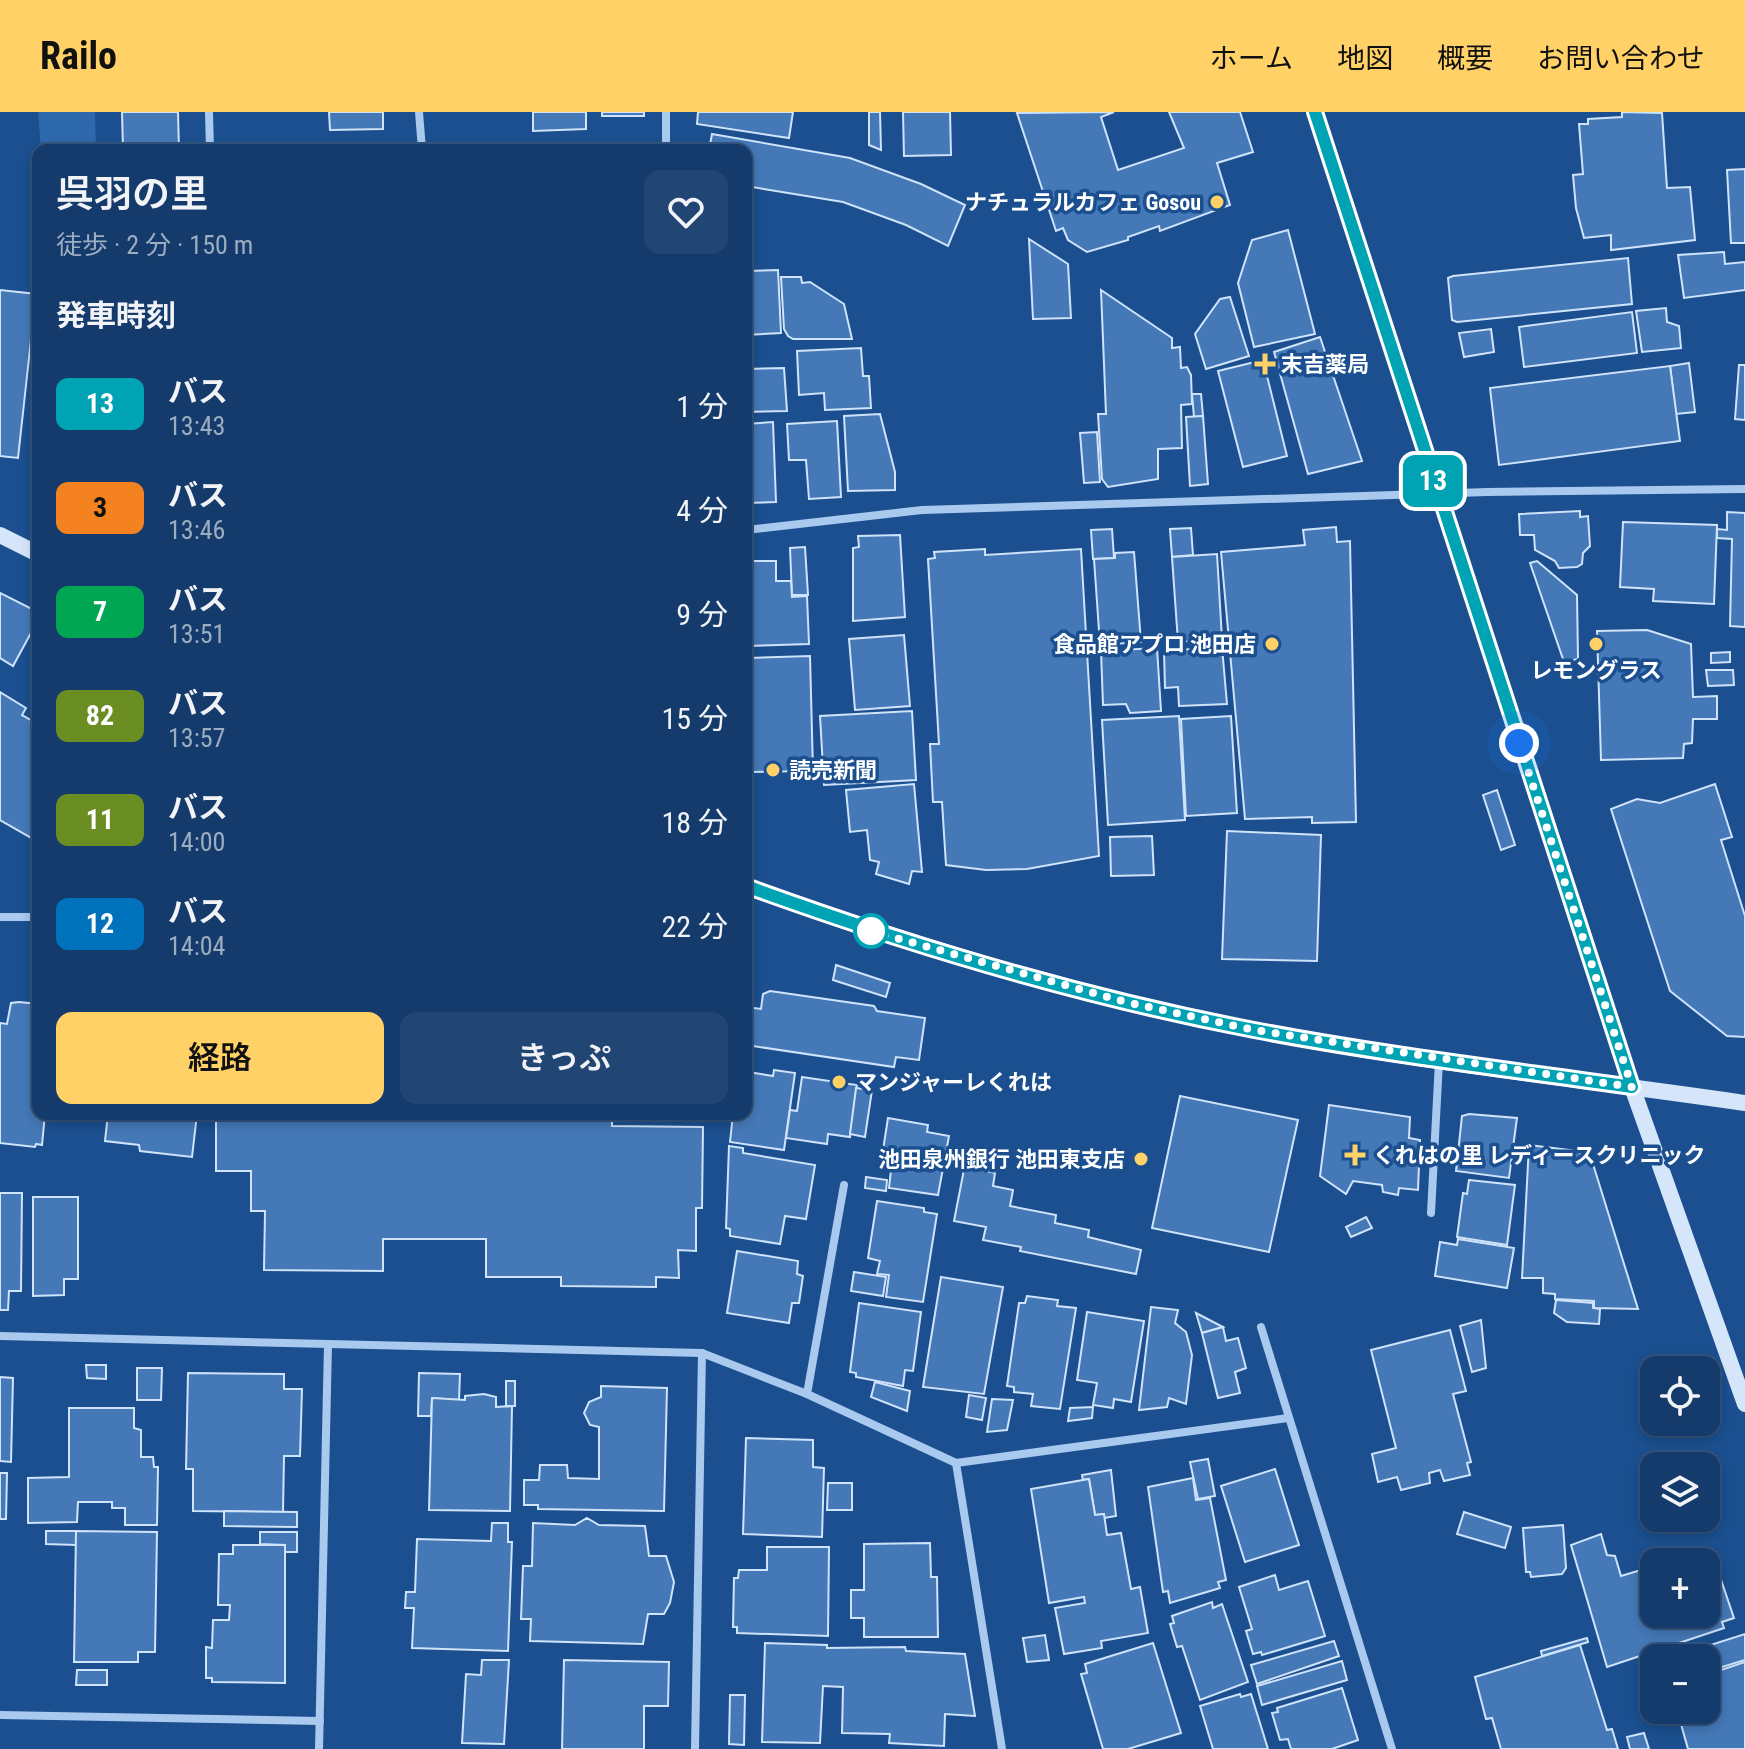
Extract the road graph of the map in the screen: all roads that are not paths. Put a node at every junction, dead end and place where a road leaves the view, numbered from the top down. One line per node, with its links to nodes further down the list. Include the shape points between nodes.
1 (209, 112): 5 (street)
2 (419, 112): 6 (street)
3 (666, 112): 7 (street)
4 (1315, 112): 9 (street)
5 (210, 144)
6 (422, 144)
7 (666, 144)
8 (1745, 489): 9 (street)
9 (1437, 494): 10 (street, via 922,510); 17 (street)
10 (752, 529)
11 (0, 535): 12 (street)
12 (32, 551)
13 (752, 888): 16 (street, via 871,931 1126,1002 1254,1030)
14 (0, 917): 15 (street)
15 (32, 917)
16 (1439, 1060): 17 (street); 20 (street)
17 (1632, 1087): 18 (street); 26 (street)
18 (1745, 1103)
19 (844, 1185): 25 (street)
20 (1431, 1213)
21 (1261, 1327): 27 (street)
22 (0, 1336): 23 (street)
23 (328, 1344): 24 (street); 30 (street)
24 (702, 1353): 25 (street); 32 (street)
25 (807, 1394): 28 (street)
26 (1745, 1404)
27 (1288, 1418): 28 (street); 34 (street)
28 (956, 1463): 33 (street)
29 (0, 1715): 30 (street)
30 (320, 1721): 31 (street)
31 (319, 1749)
32 (695, 1749)
33 (1002, 1749)
34 (1392, 1749)

